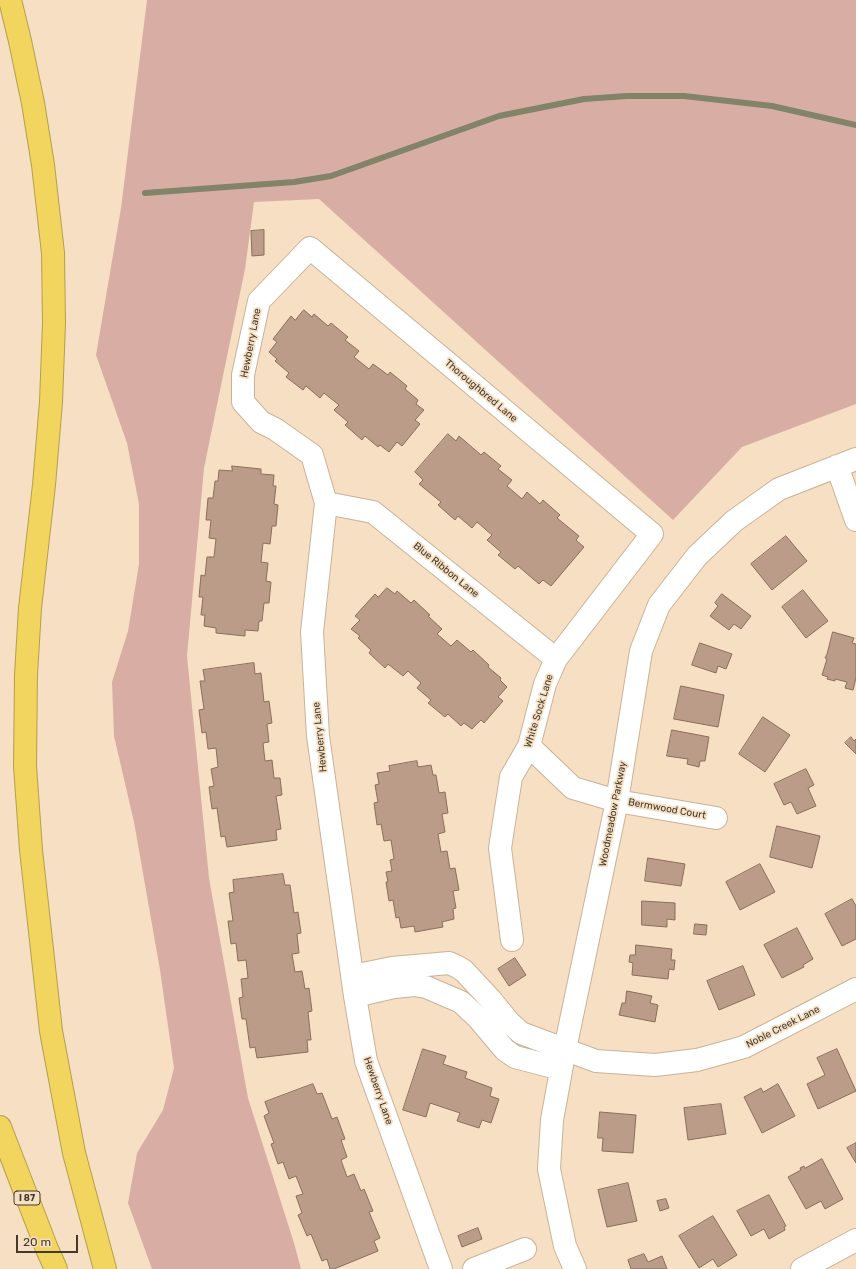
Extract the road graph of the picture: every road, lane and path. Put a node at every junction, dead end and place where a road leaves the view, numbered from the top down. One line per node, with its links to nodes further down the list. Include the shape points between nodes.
1 (10, 0): 19 (highway, via 34,103 53,261 51,402 30,608 26,675 25,766 31,850 52,1031 74,1153)
2 (310, 248): 4 (street, Hewberry Lane, via 259,301 243,375 243,402 261,422 312,455); 6 (street, Thoroughbred Lane)
3 (846, 462): 5 (street); 9 (street, Woodmeadow Parkway, via 779,489 734,521 697,556 659,605 640,651)
4 (326, 503): 7 (street, Blue Ribbon Lane, via 373,512); 12 (street, Hewberry Lane, via 312,632 318,736)
5 (856, 520)
6 (652, 534): 7 (street, White Sock Lane)
7 (556, 659): 8 (street, White Sock Lane, via 545,684)
8 (529, 746): 9 (street, Bermwood Court, via 573,788); 11 (street, White Sock Lane, via 511,777 500,848)
9 (617, 801): 10 (street, Bermwood Court); 14 (street, Woodmeadow Parkway)
10 (716, 818)
11 (512, 940)
12 (354, 986): 14 (street, via 426,987 461,1002 505,1050 515,1057); 14 (street, via 392,968 449,963 464,971 521,1033); 20 (street, Hewberry Lane, via 366,1061)
13 (856, 989): 14 (street, Noble Creek Lane, via 744,1047 697,1060 655,1065)
14 (563, 1059): 22 (street, Woodmeadow Parkway, via 552,1120 549,1168 565,1246)
15 (0, 1127): 18 (highway, I 87)
16 (856, 1240): 23 (street)
17 (524, 1249): 21 (street)
18 (56, 1269)
19 (105, 1269)
20 (441, 1269)
21 (474, 1269)
22 (575, 1269)
23 (802, 1269)

